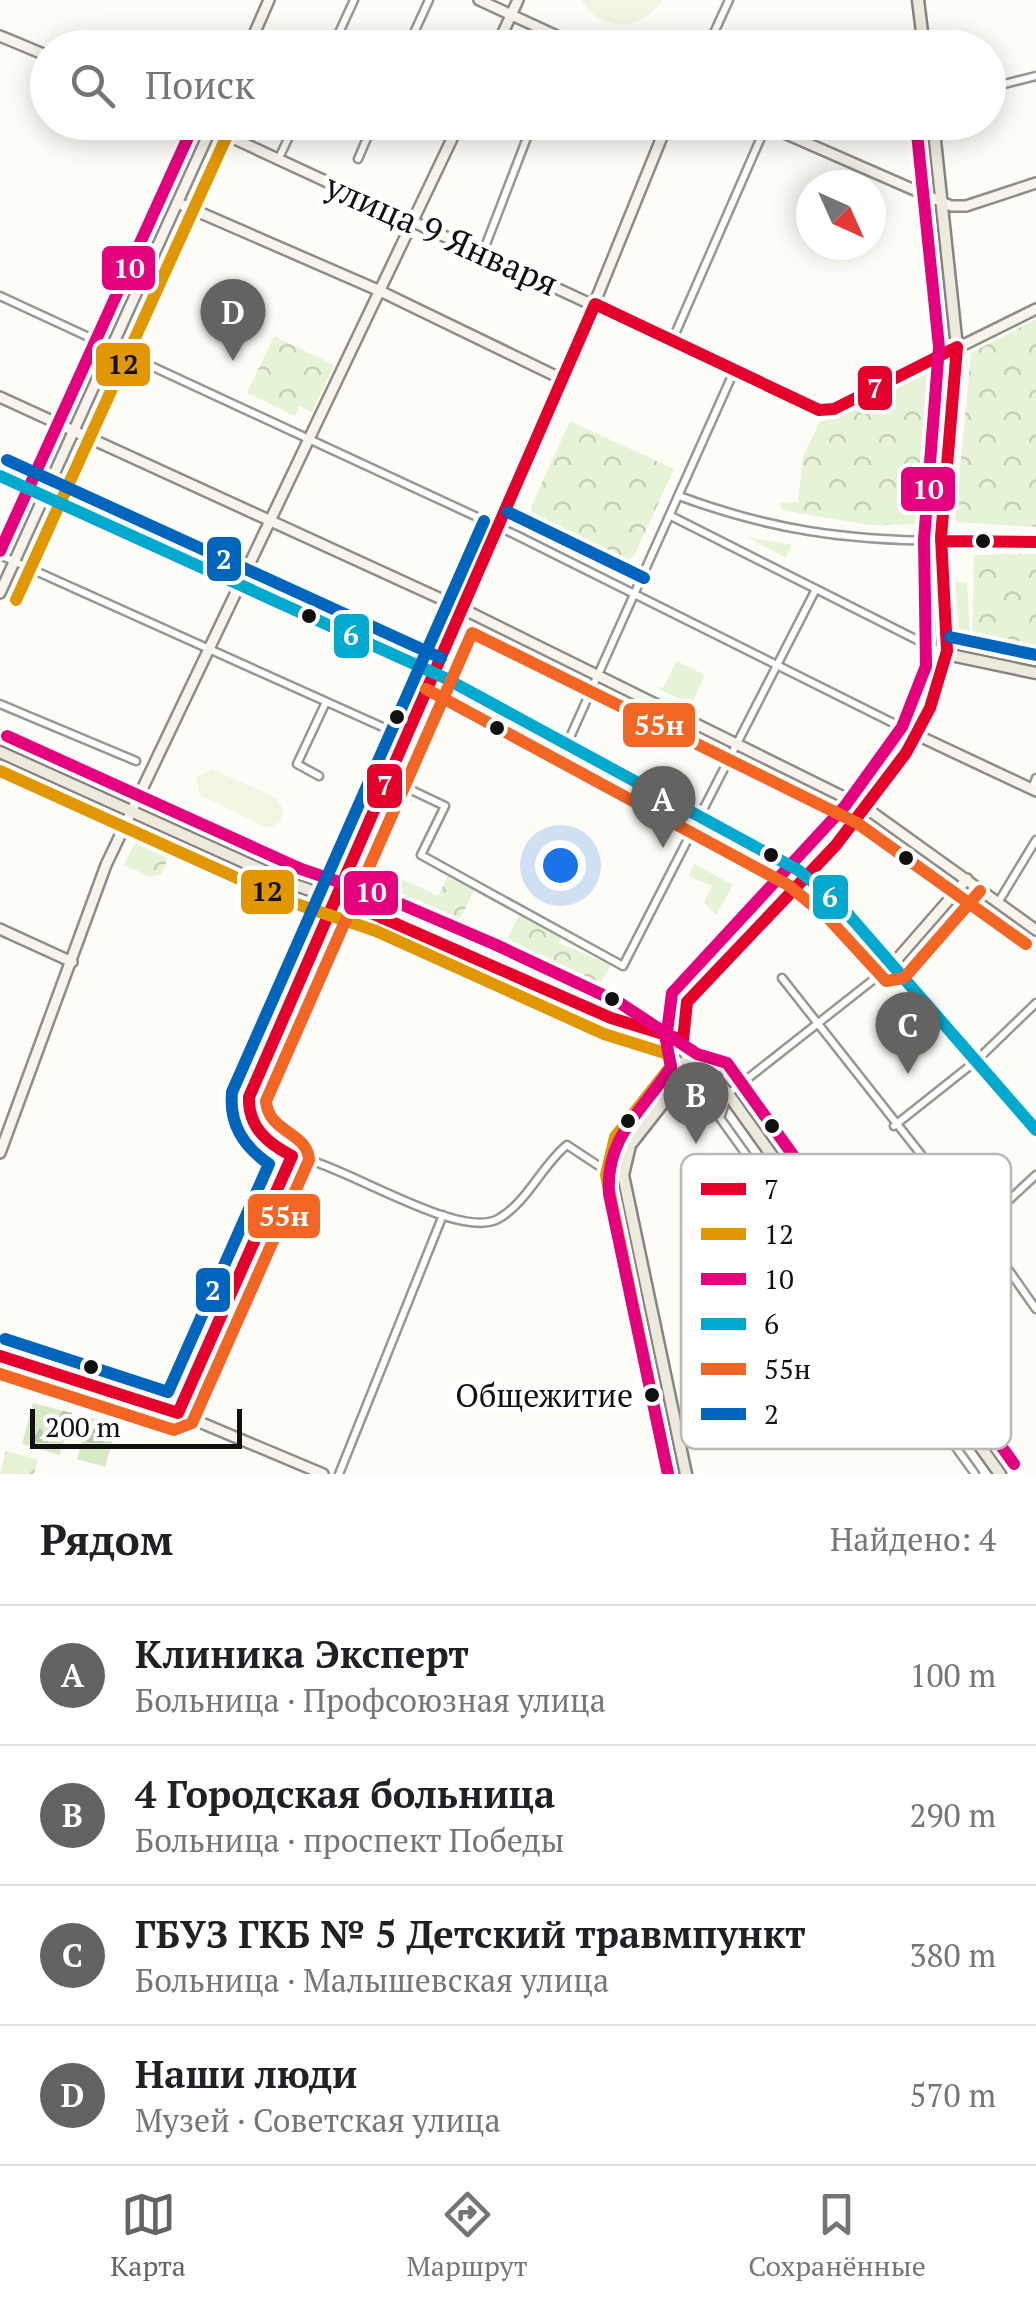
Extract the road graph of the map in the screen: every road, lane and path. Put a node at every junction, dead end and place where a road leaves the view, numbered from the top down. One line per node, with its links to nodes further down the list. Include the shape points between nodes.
1 (269, 0): 9 (main road)
2 (354, 0): 10 (street)
3 (430, 0): 11 (street)
4 (478, 0): 8 (main road)
5 (518, 0): 8 (main road)
6 (728, 0): 14 (street)
7 (918, 0): 15 (main road)
8 (510, 14): 12 (main road); 13 (main road)
9 (256, 30)
10 (340, 30)
11 (416, 30)
12 (503, 30)
13 (538, 30)
14 (715, 30)
15 (922, 30)
16 (0, 36): 17 (main road)
17 (30, 48)
18 (1036, 76): 19 (street)
19 (1006, 84)
20 (207, 140): 34 (main road)
21 (240, 140): 31 (main road, улица 9 Января)
22 (287, 140): 31 (street)
23 (366, 140): 30 (street)
24 (452, 140): 35 (main road)
25 (526, 140): 36 (street)
26 (661, 140): 39 (main road)
27 (756, 140): 41 (street)
28 (800, 140): 33 (main road)
29 (935, 140): 33 (main road)
30 (358, 159)
31 (278, 160): 35 (main road, улица 9 Января)
32 (1036, 183): 33 (main road, via 966,206)
33 (941, 202): 43 (main road)
34 (178, 203): 37 (main road); 42 (main road)
35 (414, 220): 36 (main road, улица 9 Января); 37 (main road)
36 (483, 252): 39 (main road, улица 9 Января)
37 (380, 291): 45 (main road); 48 (main road)
38 (0, 296): 42 (street)
39 (595, 304): 41 (main road, улица 9 Января); 45 (main road)
40 (1036, 310): 43 (main road, улица 9 Января)
41 (672, 340): 44 (main road, улица 9 Января)
42 (112, 348): 47 (main road); 48 (street)
43 (957, 348): 44 (main road, улица 9 Января, via 834,409 819,410); 55 (main road)
44 (734, 370): 51 (street)
45 (564, 380): 54 (main road)
46 (0, 397): 47 (main road)
47 (74, 432): 50 (main road); 53 (main road)
48 (312, 439): 53 (main road); 54 (street)
49 (0, 476): 50 (main road)
50 (45, 496): 58 (main road); 59 (main road)
51 (680, 496): 52 (street); 55 (street, via 771,526 848,539)
52 (671, 516): 60 (street); 62 (street)
53 (272, 523): 59 (main road); 63 (main road)
54 (500, 528): 62 (street); 63 (main road)
55 (941, 540): 56 (main road); 65 (main road)
56 (1036, 542)
57 (0, 555): 58 (street)
58 (15, 560): 61 (main road); 64 (street)
59 (242, 586): 64 (main road); 68 (main road)
60 (816, 589): 65 (street); 66 (street)
61 (0, 593)
62 (636, 594): 66 (street); 69 (street)
63 (464, 609): 68 (main road); 69 (main road)
64 (210, 652): 70 (street); 82 (main road)
65 (946, 654): 67 (main road); 72 (main road)
66 (776, 665): 72 (street); 75 (street)
67 (1036, 673)
68 (434, 674): 73 (main road); 74 (main road)
69 (599, 676): 74 (street); 75 (main road)
70 (326, 702): 73 (street); 78 (street, via 297,764)
71 (0, 704): 77 (street)
72 (917, 735): 80 (main road); 81 (main road)
73 (407, 738): 79 (main road)
74 (567, 744): 83 (main road)
75 (738, 744): 81 (main road); 83 (street)
76 (0, 752): 82 (main road)
77 (136, 761)
78 (319, 776)
79 (388, 780): 83 (street, via 445,806 421,855 623,966); 87 (main road)
80 (1035, 786)
81 (866, 808): 85 (main road); 86 (main road)
82 (132, 811): 87 (main road); 91 (main road, via 90,902)
83 (700, 818): 85 (main road)
84 (1036, 840): 88 (street)
85 (806, 875): 92 (main road); 97 (main road, via 688,1002)
86 (967, 879): 88 (main road); 92 (main road)
87 (337, 898): 95 (main road); 109 (main road, via 250,1097 249,1120)
88 (999, 901): 90 (main road)
89 (0, 929): 91 (main road)
90 (1036, 930)
91 (72, 962): 105 (main road)
92 (892, 966): 96 (street); 99 (main road)
93 (782, 978): 96 (street)
94 (1036, 1003): 99 (street)
95 (611, 1018): 97 (main road); 100 (main road)
96 (816, 1024): 102 (street); 103 (street)
97 (683, 1040): 98 (main road); 100 (main road)
98 (701, 1058): 100 (main road); 101 (main road)
99 (976, 1062): 103 (street); 104 (main road)
100 (690, 1070): 101 (main road); 110 (main road, via 630,1145)
101 (716, 1077): 102 (main road)
102 (728, 1094): 106 (street, via 720,1118); 107 (main road)
103 (894, 1126): 108 (street)
104 (1036, 1130)
105 (0, 1153)
106 (746, 1154)
107 (771, 1154)
108 (917, 1154)
109 (292, 1156): 113 (street); 117 (main road)
110 (623, 1175): 113 (street, via 567,1145 501,1217 485,1222); 122 (main road)
111 (1036, 1175): 112 (street)
112 (1011, 1198)
113 (442, 1215): 121 (street)
114 (1011, 1273): 115 (street)
115 (1036, 1309)
116 (0, 1356): 117 (main road)
117 (178, 1413): 120 (main road)
118 (957, 1449): 123 (street)
119 (982, 1449): 124 (main road)
120 (323, 1474)
121 (339, 1474)
122 (686, 1474)
123 (975, 1474)
124 (1000, 1474)

